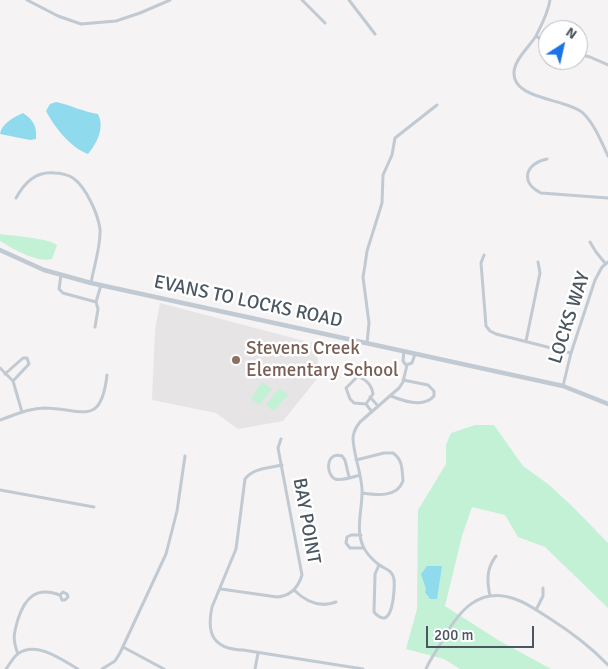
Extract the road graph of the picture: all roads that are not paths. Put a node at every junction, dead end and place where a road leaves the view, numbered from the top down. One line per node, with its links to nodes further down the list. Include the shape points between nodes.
1 (28, 0): 2 (street, via 81,24 116,21)
2 (170, 0)
3 (302, 0): 6 (street)
4 (349, 0): 7 (street)
5 (550, 0): 8 (street)
6 (325, 23)
7 (375, 34)
8 (536, 36): 12 (street, via 516,64 516,80 528,93 566,103 582,112 592,124)
9 (588, 56): 10 (street)
10 (608, 65)
11 (437, 105): 27 (street, via 395,138 384,175 382,202 364,265 370,323)
12 (608, 156)
13 (547, 159): 15 (street, via 532,167 528,174 532,188 541,193)
14 (16, 198): 22 (street, via 29,179 37,175 60,173 73,178 94,209 100,230)
15 (608, 198)
16 (590, 242): 20 (street)
17 (0, 250): 21 (street, EVANS TO LOCKS ROAD)
18 (484, 254): 26 (street, via 481,263 486,326 496,334)
19 (538, 262): 26 (street, via 540,273)
20 (607, 263): 29 (street, LOCKS WAY, via 595,280)
21 (62, 275): 22 (street, EVANS TO LOCKS ROAD); 24 (street, via 59,287 63,293)
22 (91, 282): 23 (street, EVANS TO LOCKS ROAD)
23 (101, 285): 24 (street); 27 (street, EVANS TO LOCKS ROAD)
24 (96, 302): 25 (street)
25 (95, 327)
26 (526, 341): 29 (street)
27 (368, 343): 28 (street, EVANS TO LOCKS ROAD)
28 (404, 351): 30 (street, EVANS TO LOCKS ROAD); 31 (street, via 403,361)
29 (571, 353): 37 (street, LOCKS WAY)
30 (415, 354): 31 (street, via 412,363); 37 (street, EVANS TO LOCKS ROAD)
31 (407, 365): 35 (street)
32 (0, 368): 33 (street)
33 (5, 374): 36 (street); 36 (street, via 23,358 28,358 29,364)
34 (106, 375): 43 (street, via 102,400 89,413 44,408)
35 (403, 380): 38 (street); 38 (street, via 428,385 434,396 426,401 413,402)
36 (13, 381): 43 (street)
37 (562, 386): 41 (street, EVANS TO LOCKS ROAD)
38 (391, 396): 42 (street)
39 (370, 397): 40 (street); 40 (street, via 372,388 360,378 346,388 354,403); 42 (street)
40 (366, 404): 44 (street)
41 (608, 404)
42 (378, 406): 44 (street)
43 (22, 412): 45 (street)
44 (372, 412): 48 (street, via 356,428 353,437)
45 (0, 420)
46 (281, 440): 49 (street, BAY POINT, via 278,448)
47 (185, 456): 66 (street, via 177,511 166,554)
48 (356, 460): 50 (street); 53 (street, via 393,453 402,466 403,481 396,491 388,494)
49 (282, 465): 60 (street, via 255,470 245,479 236,549); 61 (street, BAY POINT, via 302,575)
50 (360, 475): 51 (street); 53 (street)
51 (349, 477): 51 (street, via 333,478 330,458 342,456)
52 (0, 490): 54 (street)
53 (362, 493): 55 (street)
54 (94, 508)
55 (361, 535): 56 (street); 56 (street, via 351,535 346,542 350,548)
56 (364, 548): 58 (street)
57 (496, 556): 63 (street, via 489,564 487,575)
58 (379, 565): 58 (street, via 375,574 374,612 386,617 392,609 393,574)
59 (543, 588): 65 (street)
60 (221, 589): 61 (street, BAY POINT, via 276,597); 67 (street, via 210,615 212,636 229,650)
61 (294, 590): 64 (street, via 309,602 329,605)
62 (60, 595): 68 (street, via 34,594 22,606 13,638)
63 (490, 596): 65 (street, via 515,599); 77 (street, via 462,610)
64 (336, 602)
65 (536, 610): 69 (street, via 586,642)
66 (123, 647): 73 (street, via 115,661); 74 (street)
67 (258, 653): 70 (street); 75 (street)
68 (18, 654): 71 (street); 72 (street, via 26,650 45,652)
69 (608, 665)
70 (353, 668): 76 (street)
71 (6, 669)
72 (78, 669)
73 (102, 669)
74 (164, 669)
75 (255, 669)
76 (363, 669)
77 (426, 669)

